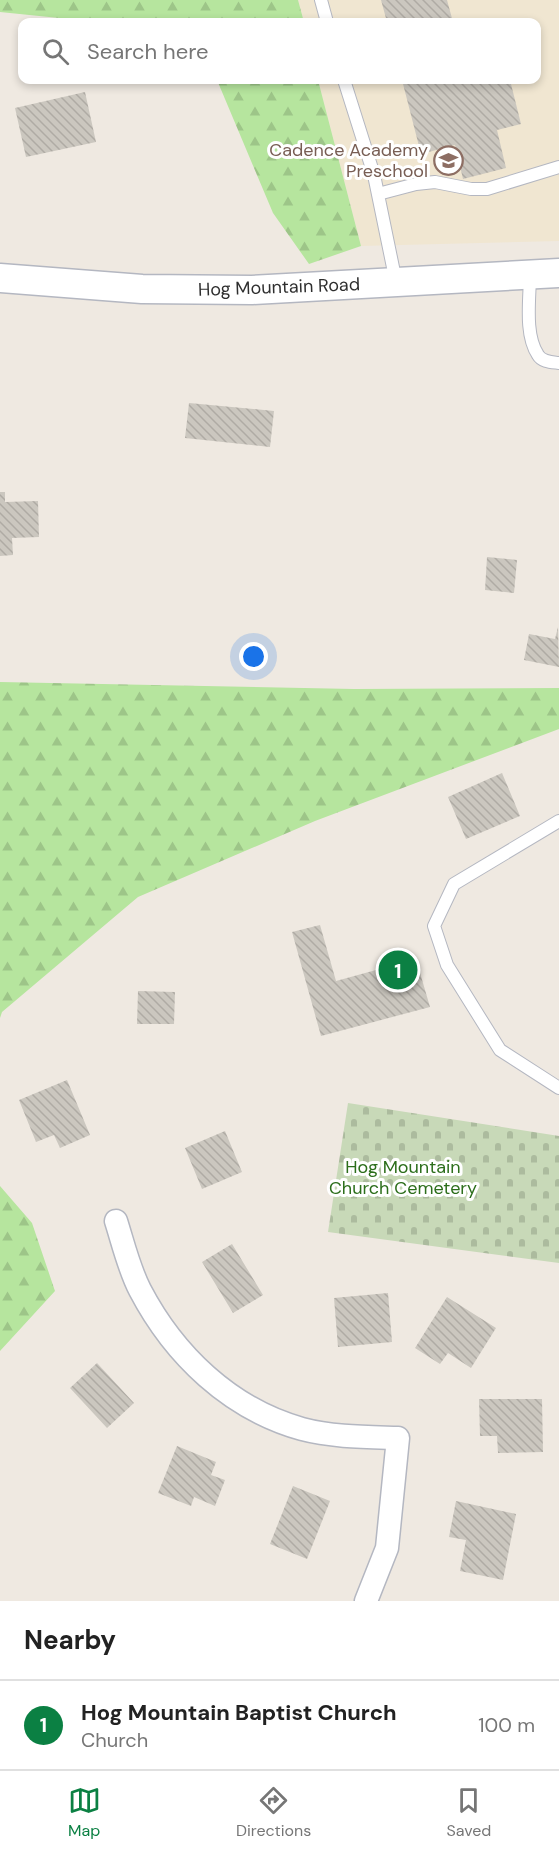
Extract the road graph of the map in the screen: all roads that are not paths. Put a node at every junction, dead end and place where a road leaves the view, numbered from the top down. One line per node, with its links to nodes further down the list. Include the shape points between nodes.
1 (321, 0): 2 (lane)
2 (326, 18)
3 (345, 84): 5 (lane)
4 (559, 167): 5 (lane, via 487,189 435,182)
5 (378, 194): 9 (lane)
6 (559, 273): 7 (street, Hog Mountain Road)
7 (530, 274): 9 (street, Hog Mountain Road); 10 (lane, via 531,332 536,350 545,361)
8 (0, 278): 9 (street, Hog Mountain Road, via 142,289 252,290)
9 (396, 282)
10 (559, 363)
11 (559, 821): 12 (lane, via 454,884 434,926 447,965 500,1050)
12 (559, 1088)
13 (116, 1221): 14 (street, via 139,1289 174,1346 208,1379 253,1408 302,1429 398,1438 387,1548)
14 (366, 1601)

